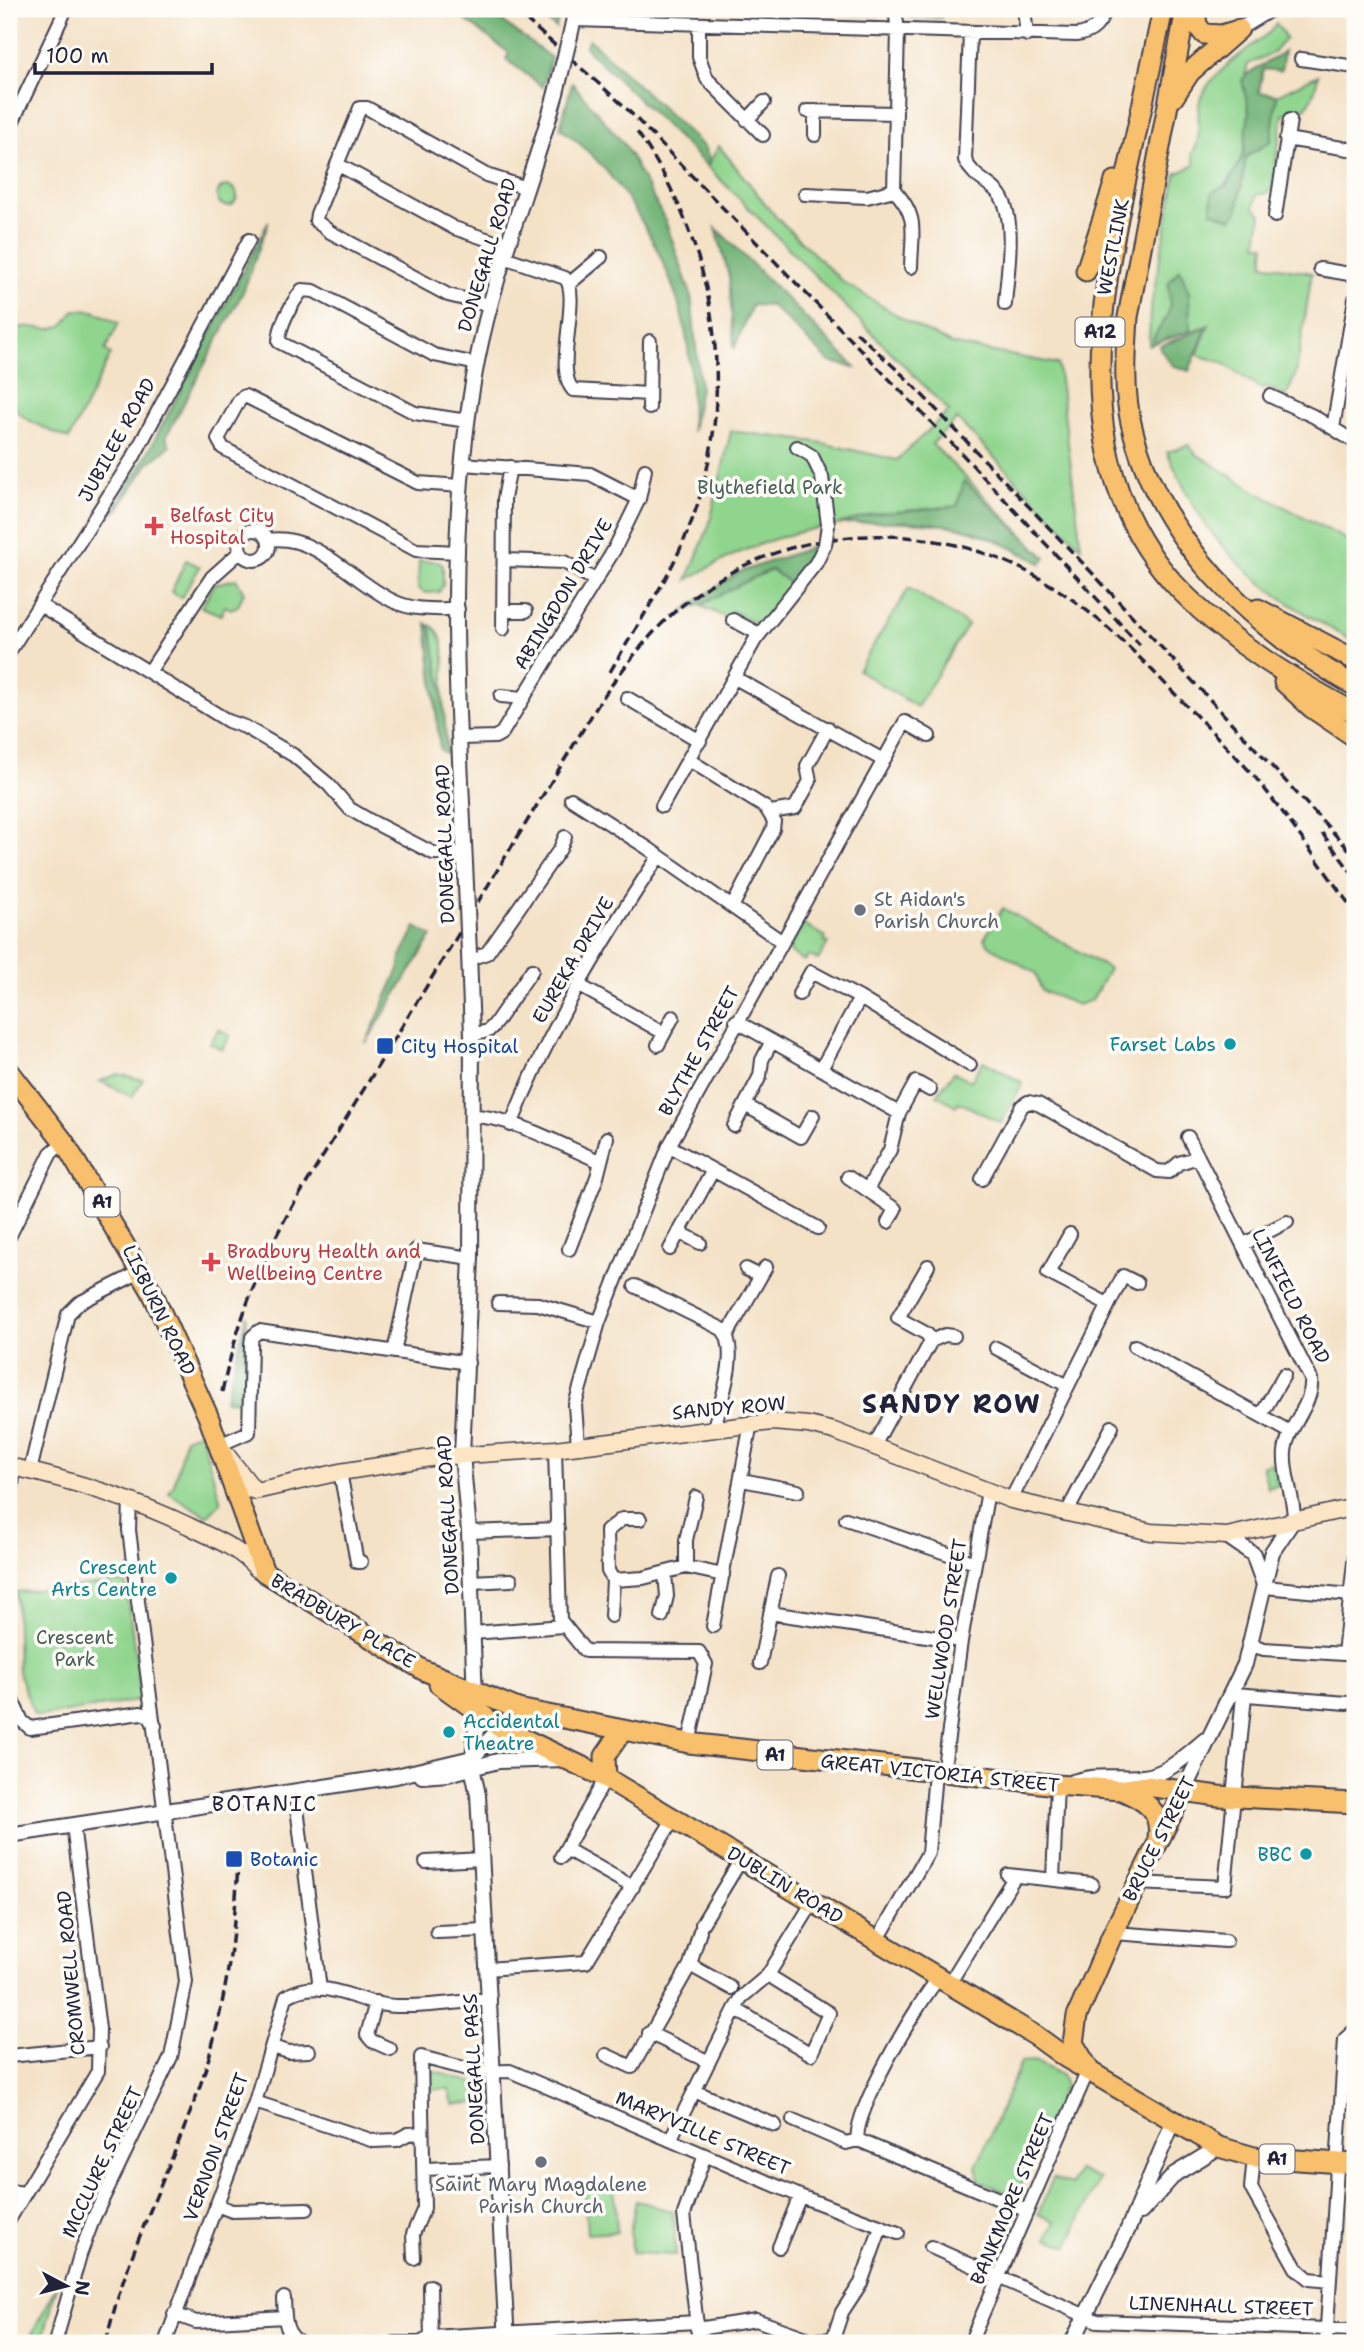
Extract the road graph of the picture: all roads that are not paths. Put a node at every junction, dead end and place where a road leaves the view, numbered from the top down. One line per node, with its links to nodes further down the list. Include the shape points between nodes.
1 (66, 9): 22 (street)
2 (895, 9): 12 (street)
3 (1024, 9): 14 (street)
4 (1107, 9): 14 (street, via 1089,33)
5 (1163, 9): 27 (main road, WESTLINK / A12)
6 (1186, 9): 19 (main road, WESTLINK / A12)
7 (1195, 9): 11 (main road, via 1197,25 1204,34 1222,35)
8 (1272, 9): 11 (street)
9 (575, 14): 10 (street); 29 (street, DONEGALL ROAD, bridge)
10 (699, 25): 12 (street); 20 (street, via 702,71)
11 (1239, 29): 19 (main road, via 1190,72)
12 (898, 31): 13 (street); 18 (street)
13 (970, 33): 14 (street); 42 (street, via 965,160 972,174 999,193 1009,216)
14 (1027, 35)
15 (1301, 59): 16 (street)
16 (1355, 67)
17 (764, 103): 20 (street)
18 (895, 113): 24 (street, via 811,111); 30 (street)
19 (1164, 114): 63 (main road, WESTLINK / A12, via 1128,317 1130,420 1152,483 1179,533)
20 (747, 120): 23 (street)
21 (1290, 120): 25 (street)
22 (9, 129)
23 (762, 135)
24 (815, 135)
25 (1286, 139): 26 (street); 32 (street, via 1276,211)
26 (1355, 150)
27 (1130, 161): 38 (main road, via 1116,179); 72 (main road, WESTLINK / A12, via 1101,317 1100,402 1113,470 1139,533 1158,563 1181,591)
28 (337, 164): 29 (street, via 360,108 367,108 486,174); 34 (street); 43 (street, via 317,214 319,225 448,295)
29 (527, 188): 34 (street, DONEGALL ROAD)
30 (894, 190): 31 (street, via 867,197); 36 (street, via 912,214)
31 (805, 194)
32 (1262, 203)
33 (249, 240): 64 (street, JUBILEE ROAD, via 134,456)
34 (505, 252): 40 (street); 43 (street, DONEGALL ROAD)
35 (601, 257): 40 (street)
36 (911, 267)
37 (1320, 268): 39 (street)
38 (1086, 271)
39 (1355, 275)
40 (570, 283): 46 (street, via 568,385 580,393)
41 (1355, 299): 50 (street)
42 (1005, 304)
43 (489, 305): 45 (street, DONEGALL ROAD)
44 (650, 341): 46 (street)
45 (477, 364): 49 (street, DONEGALL ROAD); 49 (street, via 434,355 314,291 302,290 279,334 279,342 415,413)
46 (649, 394): 48 (street)
47 (1270, 396): 50 (street)
48 (649, 408)
49 (467, 421): 53 (street, DONEGALL ROAD)
50 (1333, 428): 51 (street)
51 (1355, 442)
52 (797, 447): 70 (street, bridge, via 812,456 822,477 828,525 825,545)
53 (463, 464): 54 (street); 56 (street, DONEGALL ROAD)
54 (510, 467): 57 (street, via 596,475); 61 (street, via 497,527)
55 (645, 470): 57 (street, ABINGDON DRIVE)
56 (461, 486): 60 (street, DONEGALL ROAD); 60 (street, via 418,483 250,397 240,399 218,439 223,448 416,550)
57 (639, 499): 62 (street, ABINGDON DRIVE)
58 (269, 540): 59 (street, via 267,555 258,560); 59 (street, via 259,530 249,530 241,537); 65 (street, via 298,541 396,603)
59 (240, 552): 74 (street, via 212,577)
60 (458, 552): 65 (street, DONEGALL ROAD)
61 (504, 560): 62 (street, via 565,562); 66 (street, via 497,588)
62 (595, 580): 78 (street, ABINGDON DRIVE)
63 (1232, 595): 73 (main road); 76 (main road, WESTLINK / A12, via 1284,641)
64 (40, 605): 71 (street, JUBILEE ROAD); 74 (street)
65 (458, 609): 84 (street, DONEGALL ROAD)
66 (503, 611): 67 (street); 69 (street)
67 (526, 611)
68 (733, 620): 70 (street)
69 (503, 629)
70 (759, 634): 75 (street)
71 (9, 652)
72 (1256, 656): 80 (main road, WESTLINK / A12); 83 (main road, via 1312,708)
73 (1355, 660)
74 (149, 672): 93 (street, via 293,755 350,809 433,853)
75 (735, 678): 81 (street); 85 (street)
76 (1355, 686)
77 (501, 696): 78 (street, ABINGDON DRIVE)
78 (523, 698): 84 (street, ABINGDON DRIVE, via 498,736)
79 (627, 698): 85 (street)
80 (1355, 713)
81 (828, 728): 87 (street); 90 (street, via 807,766 810,781 796,807)
82 (929, 736): 87 (street, BLYTHE STREET, via 905,722)
83 (1355, 737)
84 (460, 738): 93 (street, DONEGALL ROAD)
85 (700, 741): 86 (street)
86 (689, 760): 89 (street); 90 (street)
87 (883, 760): 95 (street, BLYTHE STREET)
88 (571, 799): 92 (street)
89 (662, 806)
90 (771, 812): 94 (street, via 773,830)
91 (565, 836): 96 (street, via 487,953)
92 (659, 856): 94 (street); 98 (street, EUREKA DRIVE)
93 (465, 859): 96 (street, DONEGALL ROAD, bridge)
94 (732, 907): 95 (street)
95 (781, 941): 102 (street, BLYTHE STREET)
96 (469, 956): 104 (street, DONEGALL ROAD)
97 (532, 970): 104 (street, via 494,1025)
98 (580, 986): 103 (street); 115 (street, EUREKA DRIVE, via 543,1052)
99 (799, 994): 100 (street, via 811,972)
100 (860, 998): 107 (street); 108 (street)
101 (673, 1017): 103 (street)
102 (736, 1021): 105 (street); 120 (street, BLYTHE STREET)
103 (664, 1033): 106 (street)
104 (472, 1035): 113 (street, DONEGALL ROAD)
105 (772, 1041): 108 (street); 111 (street)
106 (657, 1045)
107 (970, 1065)
108 (821, 1069): 112 (street)
109 (9, 1071): 119 (main road, LISBURN ROAD / A1)
110 (930, 1090): 112 (street, via 916,1082)
111 (745, 1105): 114 (street, via 801,1137); 116 (street)
112 (899, 1113): 126 (street, via 890,1150)
113 (472, 1116): 115 (street); 139 (street, DONEGALL ROAD)
114 (813, 1116)
115 (511, 1125): 122 (street)
116 (734, 1126)
117 (1188, 1137): 121 (street, LINFIELD ROAD)
118 (607, 1138): 122 (street)
119 (64, 1142): 134 (street, via 51,1153); 142 (main road, LISBURN ROAD / A1)
120 (669, 1146): 123 (street); 147 (street, BLYTHE STREET)
121 (1198, 1157): 125 (street, via 1169,1172 1157,1171 1031,1101 1024,1103 1000,1133); 136 (street, LINFIELD ROAD)
122 (599, 1161): 137 (street)
123 (713, 1170): 127 (street); 132 (street)
124 (849, 1177): 126 (street)
125 (982, 1179)
126 (868, 1188): 128 (street, via 895,1209)
127 (798, 1217): 130 (street); 131 (street)
128 (888, 1222)
129 (1287, 1222): 136 (street)
130 (818, 1228)
131 (790, 1229)
132 (679, 1232): 135 (street); 138 (street)
133 (1070, 1234): 146 (street, via 1048,1273)
134 (9, 1237)
135 (700, 1243)
136 (1244, 1244): 161 (street, LINFIELD ROAD, via 1311,1379 1310,1392)
137 (569, 1249)
138 (670, 1249)
139 (471, 1258): 153 (street, via 416,1250); 154 (street, DONEGALL ROAD)
140 (928, 1266): 150 (street, via 898,1318)
141 (746, 1269): 148 (street, via 763,1272)
142 (142, 1271): 162 (main road, LISBURN ROAD / A1, via 178,1343); 167 (street, via 79,1303 68,1314)
143 (1137, 1283): 146 (street, via 1123,1276)
144 (635, 1286): 148 (street)
145 (498, 1303): 147 (street, via 538,1304)
146 (1108, 1304): 156 (street)
147 (599, 1322): 163 (street, BLYTHE STREET, via 575,1405)
148 (727, 1335): 160 (street, via 732,1350)
149 (954, 1336): 150 (street)
150 (931, 1341): 164 (street)
151 (1135, 1346): 157 (street)
152 (996, 1348): 156 (street)
153 (394, 1352): 154 (street); 162 (street, via 255,1334 249,1432)
154 (468, 1363): 166 (street, DONEGALL ROAD)
155 (1284, 1375): 157 (street)
156 (1068, 1386): 175 (street)
157 (1261, 1415): 161 (street)
158 (751, 1423): 160 (main road, SANDY ROW); 164 (main road, SANDY ROW, via 808,1425); 169 (street)
159 (1112, 1427): 178 (street)
160 (714, 1428): 163 (main road, SANDY ROW)
161 (1290, 1432): 183 (street, LINFIELD ROAD, via 1285,1452)
162 (220, 1446): 170 (main road, LISBURN ROAD / A1)
163 (578, 1446): 165 (main road, SANDY ROW)
164 (874, 1446): 172 (main road, SANDY ROW)
165 (555, 1450): 166 (main road, SANDY ROW); 184 (street)
166 (462, 1454): 168 (main road, SANDY ROW); 185 (street, DONEGALL ROAD)
167 (17, 1468): 174 (main road); 177 (street)
168 (340, 1472): 170 (main road, SANDY ROW); 188 (street, via 356,1562)
169 (742, 1480): 171 (street); 193 (street)
170 (245, 1490): 191 (main road, LISBURN ROAD / A1)
171 (798, 1491)
172 (988, 1491): 175 (main road, SANDY ROW); 189 (street, WELLWOOD STREET)
173 (696, 1497): 180 (street)
174 (130, 1500): 191 (main road, via 194,1529 208,1543); 212 (street, MCCLURE STREET, via 129,1530)
175 (1012, 1500): 178 (main road, SANDY ROW)
176 (1355, 1507): 183 (main road, SANDY ROW)
177 (9, 1512)
178 (1066, 1514): 186 (main road, SANDY ROW, via 1151,1532)
179 (678, 1515): 180 (street)
180 (691, 1518): 190 (street)
181 (640, 1519): 196 (street, via 622,1519 607,1531 608,1570)
182 (846, 1519): 189 (street)
183 (1294, 1519): 186 (main road, SANDY ROW); 198 (street, BRUCE STREET, via 1272,1552)
184 (558, 1529): 185 (street); 203 (street)
185 (469, 1532): 197 (street, DONEGALL ROAD)
186 (1227, 1536): 198 (street, via 1258,1561)
187 (1355, 1553): 199 (street)
188 (361, 1562)
189 (975, 1563): 206 (street, WELLWOOD STREET)
190 (686, 1567): 192 (street); 193 (street)
191 (261, 1570): 213 (main road, BRADBURY PLACE / A1)
192 (665, 1574): 196 (street); 202 (street, via 667,1596)
193 (723, 1575): 204 (street)
194 (778, 1576): 200 (street)
195 (511, 1580): 197 (street)
196 (613, 1580): 201 (street)
197 (471, 1582): 205 (street, DONEGALL ROAD)
198 (1265, 1587): 199 (street); 207 (street, BRUCE STREET)
199 (1351, 1595): 207 (street, via 1345,1654)
200 (770, 1613): 206 (street); 208 (street)
201 (611, 1616)
202 (662, 1616)
203 (562, 1626): 205 (street); 220 (street, via 585,1651 699,1652 706,1664)
204 (713, 1626)
205 (473, 1633): 213 (street, DONEGALL ROAD)
206 (961, 1640): 224 (street, WELLWOOD STREET)
207 (1251, 1645): 209 (street, BRUCE STREET)
208 (760, 1662)
209 (1229, 1693): 211 (street); 219 (street, BRUCE STREET)
210 (9, 1694): 215 (street, via 30,1728)
211 (1244, 1696): 214 (street); 231 (street)
212 (150, 1700): 215 (street); 217 (street, MCCLURE STREET)
213 (475, 1702): 216 (main road, GREAT VICTORIA STREET / A1); 223 (street, DONEGALL ROAD)
214 (1347, 1703)
215 (141, 1713): 217 (street)
216 (508, 1718): 218 (main road, GREAT VICTORIA STREET / A1); 221 (main road, DUBLIN ROAD / A1); 223 (street)
217 (155, 1726): 233 (street, MCCLURE STREET)
218 (623, 1730): 220 (main road, GREAT VICTORIA STREET / A1); 225 (main road, via 607,1751)
219 (1206, 1738): 226 (street, via 1182,1760 1146,1777 1089,1775); 229 (street, BRUCE STREET)
220 (689, 1743): 224 (main road, GREAT VICTORIA STREET / A1)
221 (569, 1760): 222 (street); 225 (main road, DUBLIN ROAD / A1)
222 (498, 1761): 223 (street); 230 (street)
223 (472, 1763): 228 (street, via 448,1774 397,1776); 230 (street, DONEGALL PASS)
224 (939, 1774): 226 (main road, GREAT VICTORIA STREET / A1); 249 (street, WELLWOOD STREET, via 928,1853)
225 (606, 1777): 234 (main road, DUBLIN ROAD / A1); 244 (street, via 564,1853)
226 (1060, 1786): 227 (main road, GREAT VICTORIA STREET / A1); 241 (street)
227 (1120, 1790): 229 (main road, GREAT VICTORIA STREET / A1, via 1147,1786); 237 (main road, GREAT VICTORIA STREET / A1, via 1151,1807 1158,1819)
228 (295, 1792): 233 (street); 256 (street)
229 (1182, 1792): 231 (main road, GREAT VICTORIA STREET / A1); 237 (main road, BRUCE STREET)
230 (478, 1793): 239 (street, DONEGALL PASS)
231 (1234, 1797): 232 (main road, GREAT VICTORIA STREET / A1); 242 (street, via 1226,1887)
232 (1355, 1802)
233 (166, 1813): 235 (street); 313 (street, MCCLURE STREET, via 186,1967 184,1998 171,2057 80,2255)
234 (674, 1818): 238 (main road, DUBLIN ROAD / A1); 244 (street)
235 (73, 1825): 236 (street); 264 (street, CROMWELL ROAD)
236 (9, 1835)
237 (1158, 1837): 242 (main road, BRUCE STREET)
238 (742, 1858): 245 (main road, DUBLIN ROAD / A1); 251 (street, via 701,1927)
239 (482, 1859): 240 (street); 246 (street, DONEGALL PASS)
240 (426, 1862)
241 (1053, 1879): 243 (street); 254 (street, via 1011,1876)
242 (1136, 1882): 248 (main road, BRUCE STREET)
243 (1092, 1884)
244 (633, 1887): 252 (street, via 586,1962)
245 (813, 1902): 249 (main road, DUBLIN ROAD / A1); 253 (street)
246 (486, 1930): 247 (street); 252 (street, DONEGALL PASS)
247 (437, 1932)
248 (1113, 1933): 250 (street); 260 (main road, BRUCE STREET)
249 (877, 1941): 254 (main road, DUBLIN ROAD / A1)
250 (1226, 1941)
251 (690, 1965): 255 (street); 262 (street)
252 (487, 1969): 257 (street, DONEGALL PASS)
253 (768, 1975): 259 (street); 259 (street, via 829,2013 811,2054)
254 (944, 1981): 263 (main road, DUBLIN ROAD / A1); 280 (street, via 922,2001 877,2080 862,2113)
255 (731, 1988)
256 (320, 1989): 258 (street); 265 (street, VERNON STREET, via 286,1997)
257 (490, 1999): 258 (street, via 397,2006); 272 (street, DONEGALL PASS)
258 (376, 2002): 266 (street, via 367,2035)
259 (735, 2009): 270 (street)
260 (1077, 2016): 263 (main road, via 1059,2034); 271 (main road, BRUCE STREET, via 1073,2043)
261 (1353, 2031): 284 (street, via 1345,2039)
262 (649, 2033): 268 (street, via 632,2067); 270 (street)
263 (1036, 2036): 271 (main road, DUBLIN ROAD / A1)
264 (100, 2047): 269 (street); 288 (street, CROMWELL ROAD, via 92,2085)
265 (272, 2047): 267 (street); 274 (street, VERNON STREET)
266 (390, 2049)
267 (309, 2051)
268 (606, 2055)
269 (9, 2056)
270 (709, 2062): 273 (street)
271 (1089, 2068): 276 (main road, A1); 292 (street, BANKMORE STREET)
272 (493, 2072): 278 (street, MARYVILLE STREET, via 421,2057); 279 (street, MARYVILLE STREET, via 510,2071); 285 (street, DONEGALL PASS)
273 (695, 2091): 277 (street); 279 (street)
274 (255, 2102): 278 (street, via 374,2141); 290 (street, VERNON STREET)
275 (793, 2120): 280 (street, via 846,2143)
276 (1174, 2120): 281 (main road, A1); 295 (street)
277 (775, 2125)
278 (422, 2133): 286 (street)
279 (670, 2140): 282 (street, MARYVILLE STREET)
280 (858, 2140): 292 (street)
281 (1219, 2147): 283 (main road, A1); 295 (street, via 1175,2174)
282 (705, 2155): 289 (street, MARYVILLE STREET); 307 (street, via 684,2214)
283 (1254, 2157): 284 (main road, A1); 301 (street, via 1251,2188 1296,2269 1309,2279)
284 (1346, 2163): 301 (street)
285 (499, 2166): 286 (street); 310 (street, DONEGALL PASS)
286 (424, 2169): 299 (street, via 424,2208 413,2234)
287 (9, 2191): 288 (street)
288 (25, 2193): 293 (street, CROMWELL ROAD)
289 (800, 2196): 294 (street, MARYVILLE STREET); 297 (street)
290 (216, 2205): 291 (street, via 232,2211); 304 (street, VERNON STREET)
291 (307, 2209)
292 (1025, 2210): 300 (street, BANKMORE STREET)
293 (9, 2220)
294 (881, 2227): 296 (street, MARYVILLE STREET); 312 (street, via 861,2283 842,2312)
295 (1128, 2229): 306 (street)
296 (898, 2233)
297 (779, 2247)
298 (931, 2247): 300 (street)
299 (414, 2258)
300 (1000, 2276): 306 (street); 318 (street, BANKMORE STREET)
301 (1330, 2281): 308 (street)
302 (429, 2286): 311 (street)
303 (285, 2298): 305 (street)
304 (174, 2314): 305 (street, via 196,2322); 314 (street, VERNON STREET)
305 (285, 2317): 315 (street, via 291,2339)
306 (1085, 2317): 308 (street, LINENHALL STREET, via 1161,2324); 319 (street)
307 (697, 2326): 310 (street); 312 (street, via 756,2320 811,2340); 317 (street)
308 (1327, 2328): 309 (street, LINENHALL STREET); 320 (street)
309 (1355, 2330)
310 (507, 2338): 311 (street)
311 (431, 2340): 316 (street)
312 (836, 2341)
313 (55, 2343)
314 (165, 2343)
315 (301, 2343)
316 (395, 2343)
317 (699, 2343)
318 (970, 2343)
319 (1072, 2343)
320 (1326, 2343)

